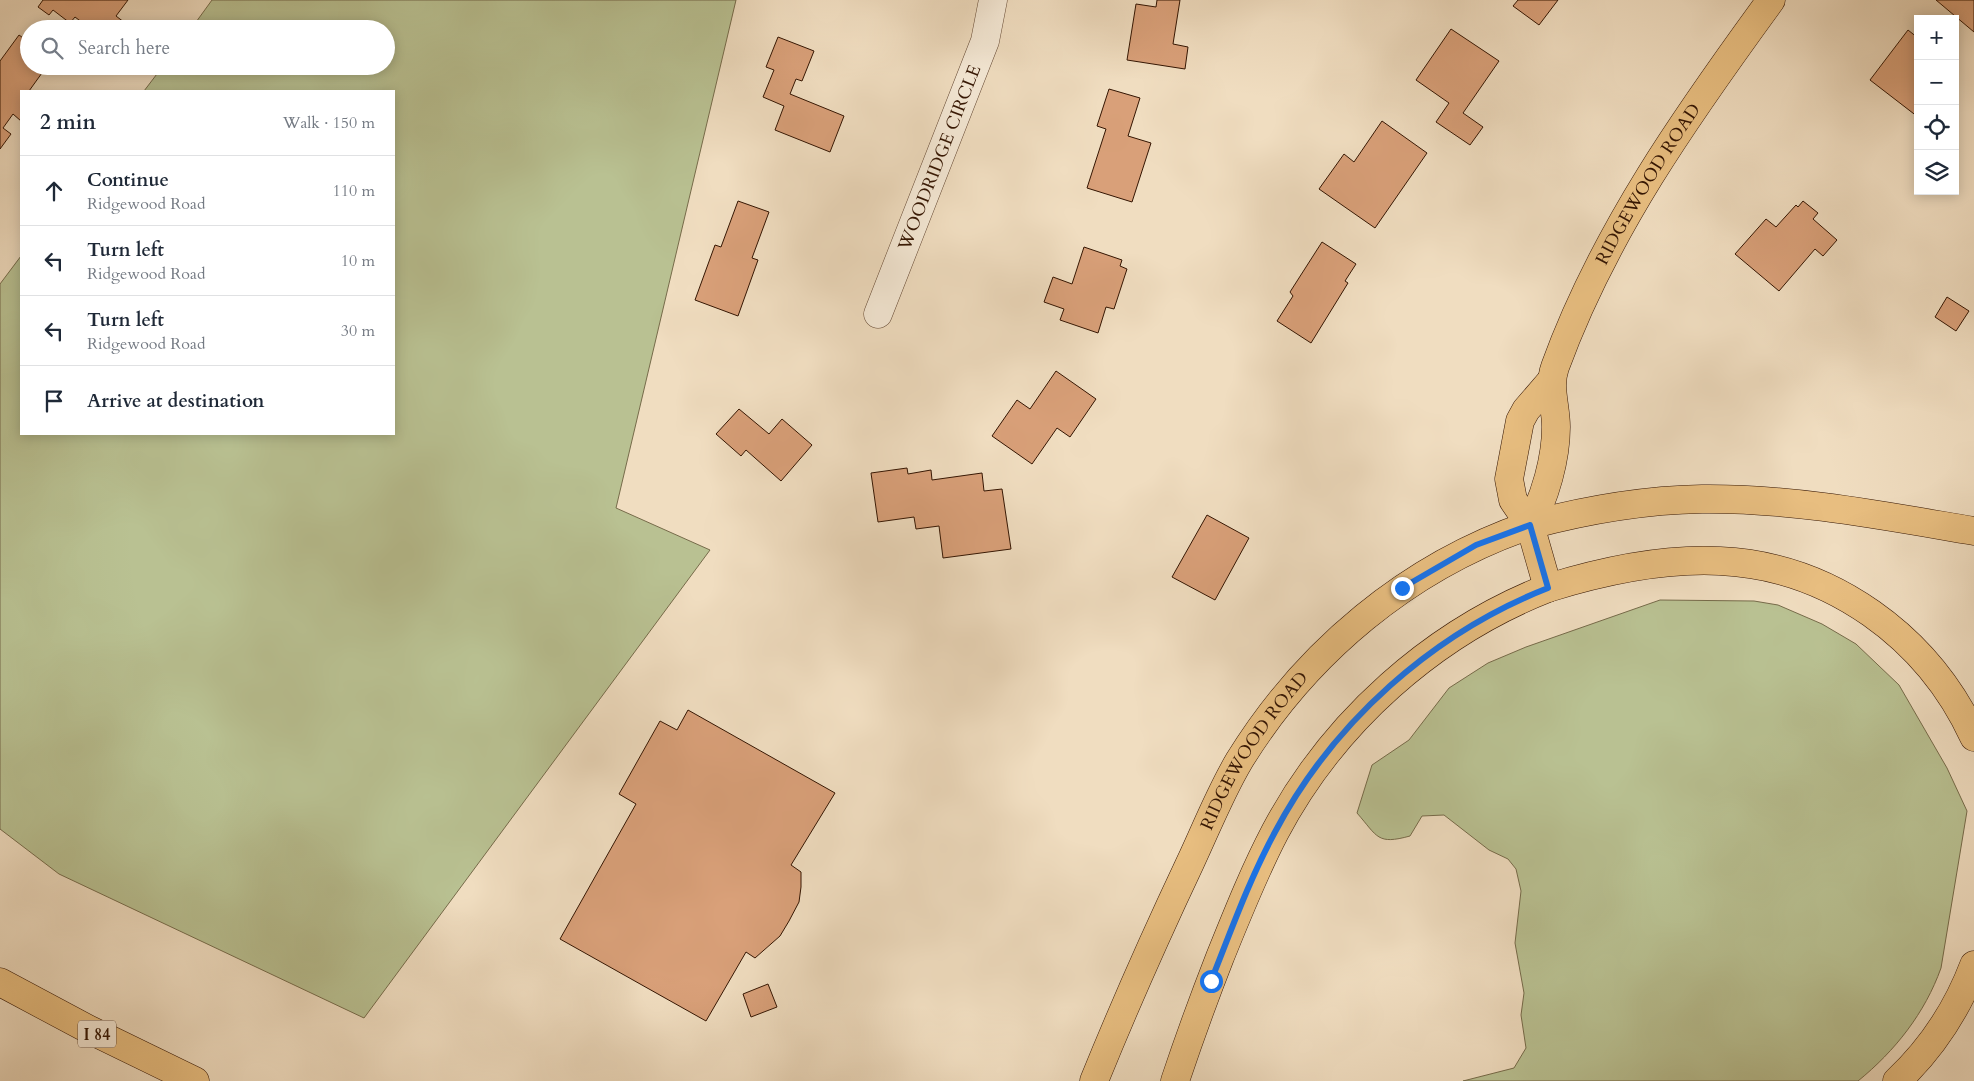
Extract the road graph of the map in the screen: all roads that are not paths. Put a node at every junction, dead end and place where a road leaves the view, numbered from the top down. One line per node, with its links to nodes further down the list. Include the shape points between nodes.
1 (993, 0): 3 (street, WOODRIDGE CIRCLE, via 986,41)
2 (1772, 0): 4 (main road, RIDGEWOOD ROAD, via 1676,134 1622,223 1578,310)
3 (878, 314)
4 (1551, 381): 5 (main road, RIDGEWOOD ROAD, via 1556,428 1547,486); 5 (main road, RIDGEWOOD ROAD, via 1520,421 1509,479 1513,500)
5 (1530, 525): 6 (main road, via 1596,510 1704,499 1826,508); 7 (main road, RIDGEWOOD ROAD); 12 (main road, RIDGEWOOD ROAD, via 1464,552 1402,588 1336,643 1279,704 1226,784)
6 (1974, 531)
7 (1548, 588): 8 (main road, via 1616,570 1699,561 1740,562 1782,571 1859,604 1895,629 1925,659); 13 (main road, via 1484,618 1416,665 1360,714 1318,764 1275,831 1257,868 1214,972)
8 (1974, 737)
9 (1974, 965): 14 (main road, via 1941,1030)
10 (0, 982): 11 (main road, I 84, via 88,1030)
11 (195, 1081)
12 (1094, 1081)
13 (1175, 1081)
14 (1897, 1081)

